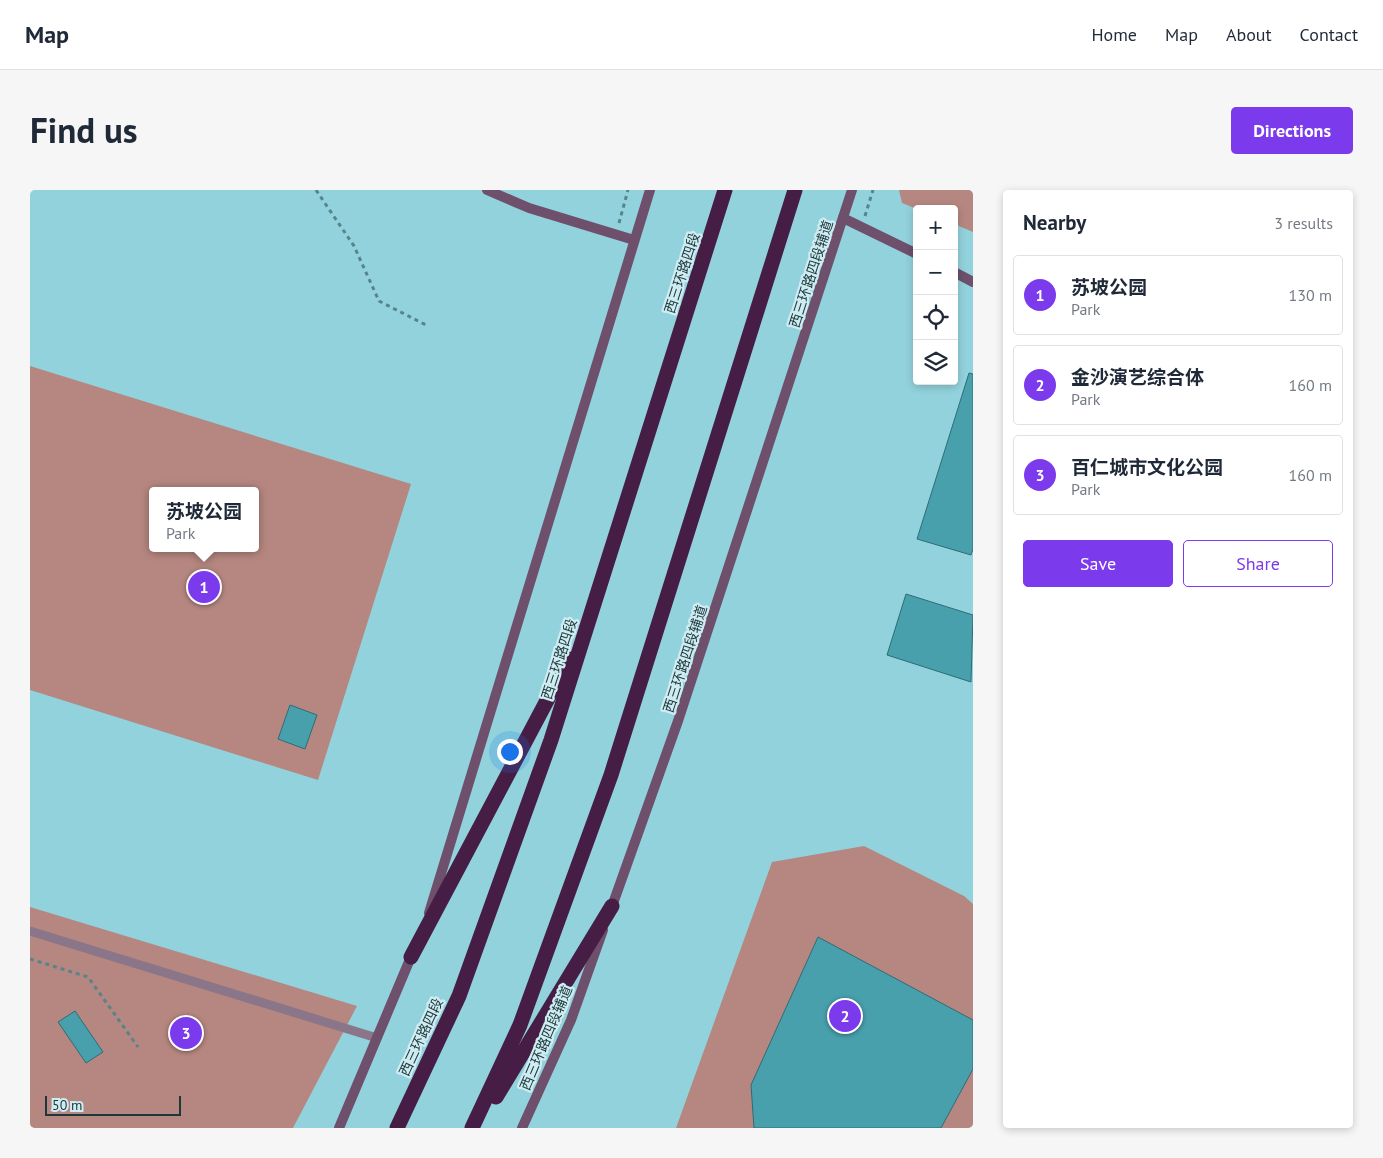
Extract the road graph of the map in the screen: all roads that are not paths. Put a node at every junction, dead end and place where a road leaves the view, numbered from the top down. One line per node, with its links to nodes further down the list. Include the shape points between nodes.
1 (487, 190): 7 (main road, via 530,208)
2 (650, 190): 7 (main road)
3 (725, 190): 11 (highway, 西三环路四段)
4 (794, 190): 18 (highway, via 611,775 520,1025)
5 (852, 190): 6 (main road, 西三环路四段辅道)
6 (843, 218): 8 (main road); 12 (main road, 西三环路四段辅道, via 678,721)
7 (634, 240): 14 (main road, via 448,852)
8 (913, 252)
9 (958, 274): 10 (main road)
10 (973, 282)
11 (587, 625): 14 (highway); 17 (highway, 西三环路四段, via 550,740 459,996)
12 (612, 906): 19 (highway); 20 (main road, 西三环路四段辅道, via 571,1020)
13 (30, 931): 15 (lane)
14 (411, 957): 15 (main road)
15 (377, 1038): 16 (main road)
16 (339, 1128)
17 (397, 1128)
18 (472, 1128)
19 (477, 1128)
20 (522, 1128)

